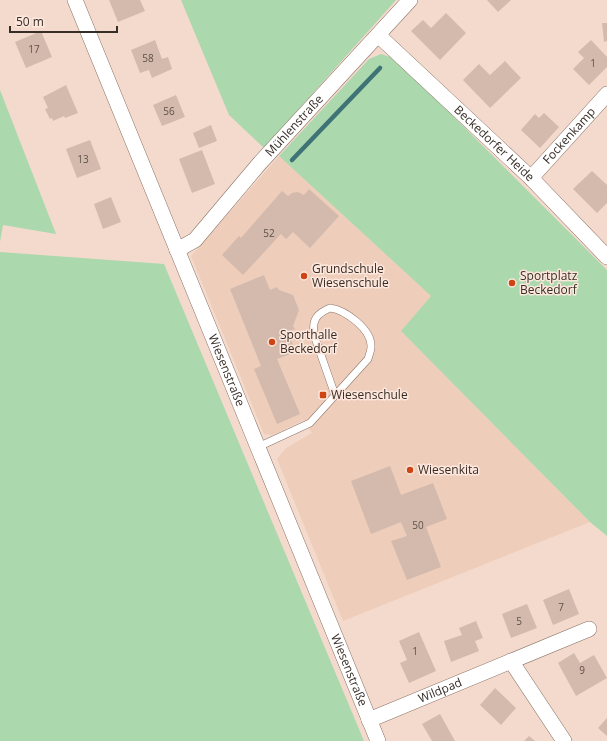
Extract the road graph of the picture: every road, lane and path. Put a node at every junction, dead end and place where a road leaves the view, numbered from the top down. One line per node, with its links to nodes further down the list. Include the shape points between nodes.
1 (75, 0): 6 (street, Wiesenstraße)
2 (410, 0): 3 (street, Mühlenstraße)
3 (378, 35): 5 (street, Beckedorfer Heide); 6 (street, Mühlenstraße, via 259,164 195,240)
4 (607, 94): 5 (street, Fockenkamp)
5 (531, 178): 7 (street, Beckedorfer Heide)
6 (177, 250): 9 (street, Wiesenstraße)
7 (607, 257)
8 (335, 395): 8 (lane, via 368,359 371,347 369,337 362,328 345,312 330,308 317,316 312,325); 9 (lane, via 310,423)
9 (258, 447): 12 (street, Wiesenstraße)
10 (589, 629): 11 (street, Wildpad)
11 (511, 661): 12 (street, Wildpad); 14 (street)
12 (369, 720): 13 (street, Wiesenstraße)
13 (378, 741)
14 (564, 741)

